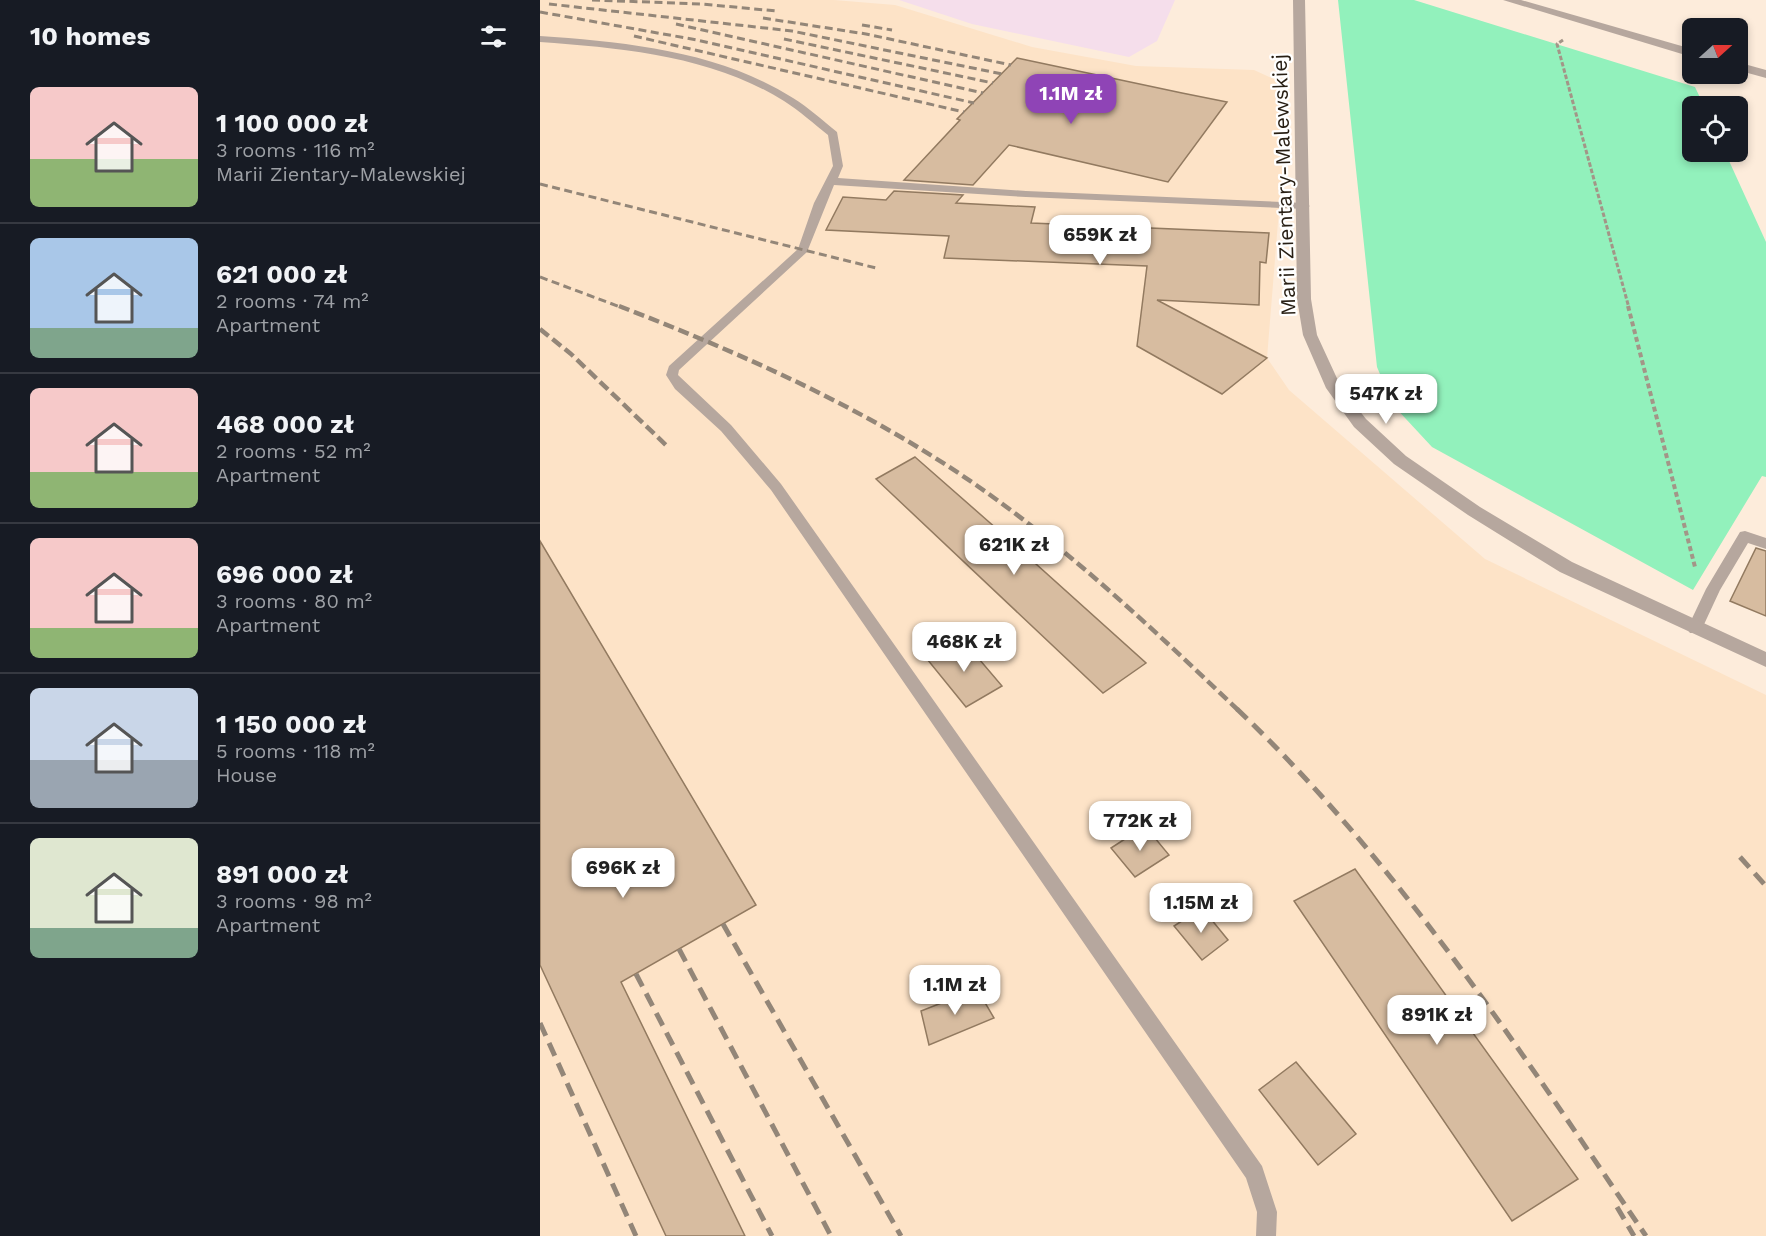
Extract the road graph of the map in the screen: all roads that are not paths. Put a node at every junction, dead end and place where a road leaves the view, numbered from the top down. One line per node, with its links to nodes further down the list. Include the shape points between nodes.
1 (1299, 0): 8 (street, Marii Zientary-Malewskiej)
2 (1509, 0): 4 (street)
3 (540, 39): 7 (lane, via 601,43 721,67 782,95 833,134 838,166)
4 (1682, 50)
5 (1748, 69): 6 (street)
6 (1766, 74)
7 (830, 181): 8 (lane); 12 (lane, via 803,250 672,375 726,428 776,487 1255,1173 1267,1212)
8 (1304, 206): 10 (street, Marii Zientary-Malewskiej, via 1304,299 1310,335 1334,388 1360,423 1400,460 1474,511 1566,567)
9 (1766, 544): 10 (lane, via 1745,536 1713,589)
10 (1695, 629): 11 (street, Marii Zientary-Malewskiej)
11 (1766, 660)
12 (1266, 1236)

